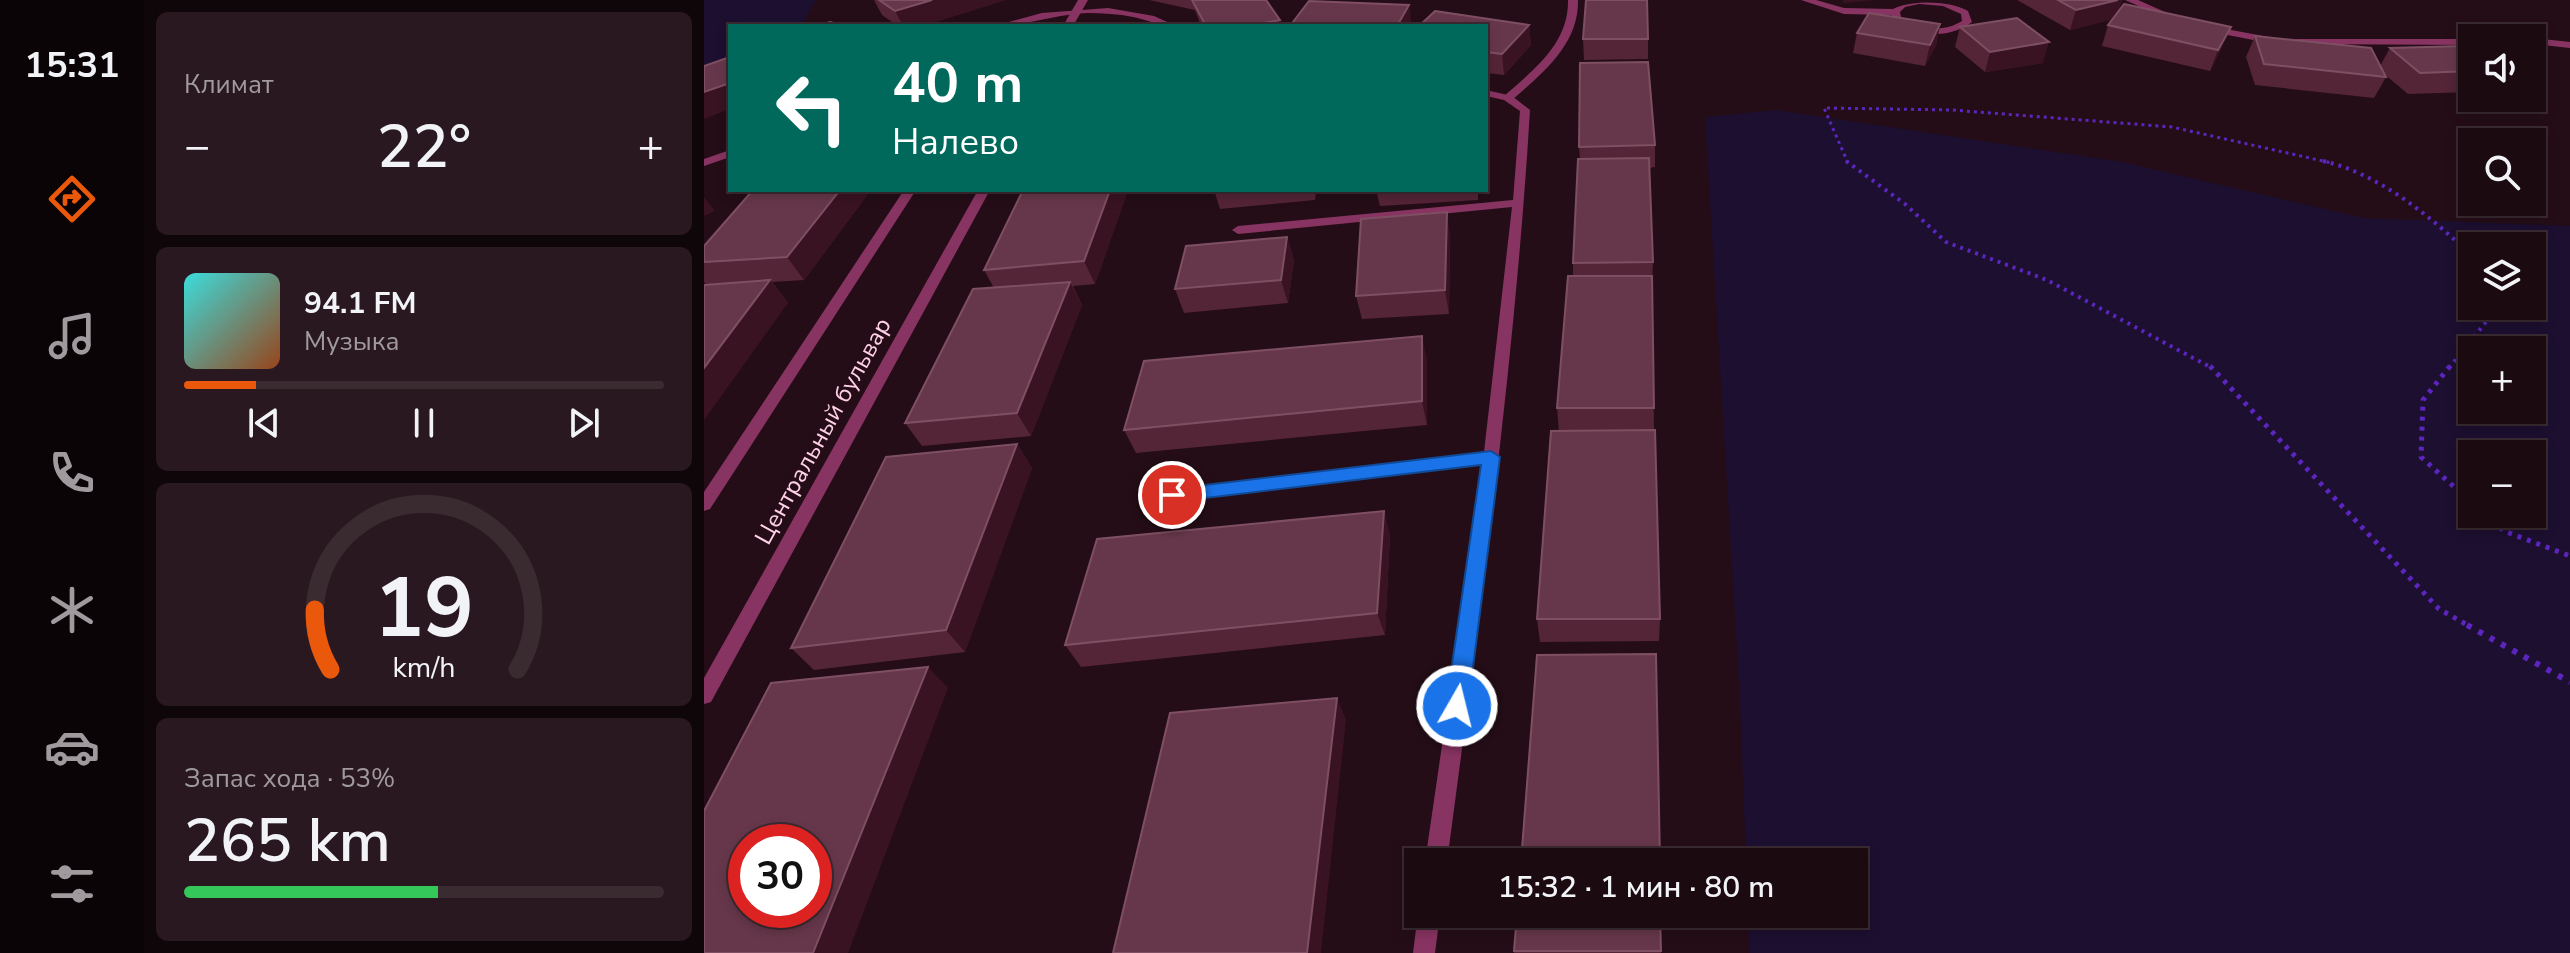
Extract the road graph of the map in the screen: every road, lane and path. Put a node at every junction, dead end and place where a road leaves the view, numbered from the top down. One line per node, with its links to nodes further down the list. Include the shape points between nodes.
1 (1083, 0): 5 (street)
2 (1573, 0): 16 (street, via 1569,31)
3 (1806, 0): 6 (street, via 1844,11)
4 (2130, 0): 7 (street)
5 (1077, 10): 8 (street); 9 (street); 10 (street, via 1117,10)
6 (1895, 12): 6 (street, via 1904,24 1930,31 1956,29 1968,19 1957,8 1933,1 1907,3)
7 (2184, 21)
8 (1006, 24)
9 (1069, 24)
10 (1167, 24)
11 (2199, 26): 12 (street, via 2274,42)
12 (2458, 42)
13 (2546, 42): 14 (street)
14 (2570, 45)
15 (1488, 93): 16 (street)
16 (1508, 98): 21 (street, via 1525,110)
17 (728, 154): 18 (street)
18 (704, 163)
19 (909, 192): 28 (street, Центральный бульвар)
20 (983, 192): 32 (street, Центральный бульвар)
21 (1520, 203): 22 (street); 25 (street)
22 (1238, 230)
23 (2458, 243): 31 (path, via 2423,210 2340,165 2172,127 1967,111 1824,108 1846,162 1905,204 1946,242 2047,280 2210,366 2439,609)
24 (2488, 320): 26 (path, via 2423,400 2421,457)
25 (1491, 457): 27 (street); 33 (street)
26 (2458, 490)
27 (1172, 495)
28 (704, 505)
29 (2501, 528): 30 (path)
30 (2570, 556)
31 (2570, 682)
32 (704, 696)
33 (1438, 848)
34 (1427, 928): 35 (street)
35 (1424, 953)

